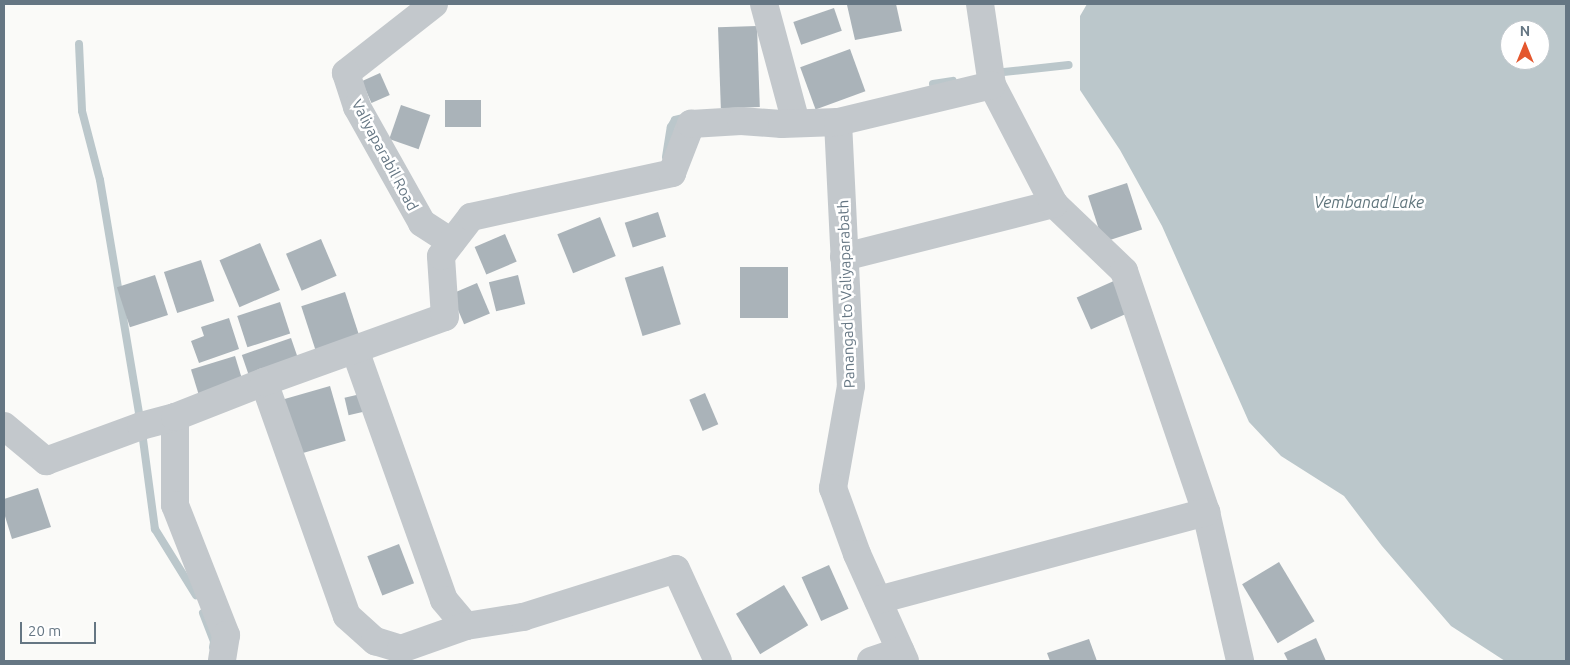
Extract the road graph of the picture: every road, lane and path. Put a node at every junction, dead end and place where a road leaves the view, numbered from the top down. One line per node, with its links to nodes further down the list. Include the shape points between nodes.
1 (434, 4): 8 (street, Valiyaparabil Road, via 346,73 357,107 422,223)
2 (764, 4): 6 (street)
3 (980, 4): 4 (street)
4 (992, 85): 5 (street); 7 (street)
5 (838, 122): 6 (street); 9 (street, Panangad to Valiyaparabath)
6 (796, 123): 8 (street, via 741,121 691,124 672,173 470,217)
7 (1054, 204): 9 (street); 14 (street, via 1124,271)
8 (451, 242): 10 (street, via 441,256 445,317)
9 (844, 257): 15 (street, Panangad to Valiyaparabath, via 851,386 833,488)
10 (355, 350): 11 (street); 16 (street, via 444,600)
11 (264, 382): 12 (street); 16 (street, via 347,616 375,641 401,649)
12 (175, 417): 13 (street, via 46,461); 18 (street, via 176,505 226,635)
13 (4, 426)
14 (1206, 512): 15 (street); 21 (street)
15 (878, 600): 17 (street, Panangad to Valiyaparabath)
16 (466, 626): 19 (street, via 523,617 676,569)
17 (902, 656): 20 (street)
18 (222, 661)
19 (718, 661)
20 (871, 661)
21 (1240, 661)

